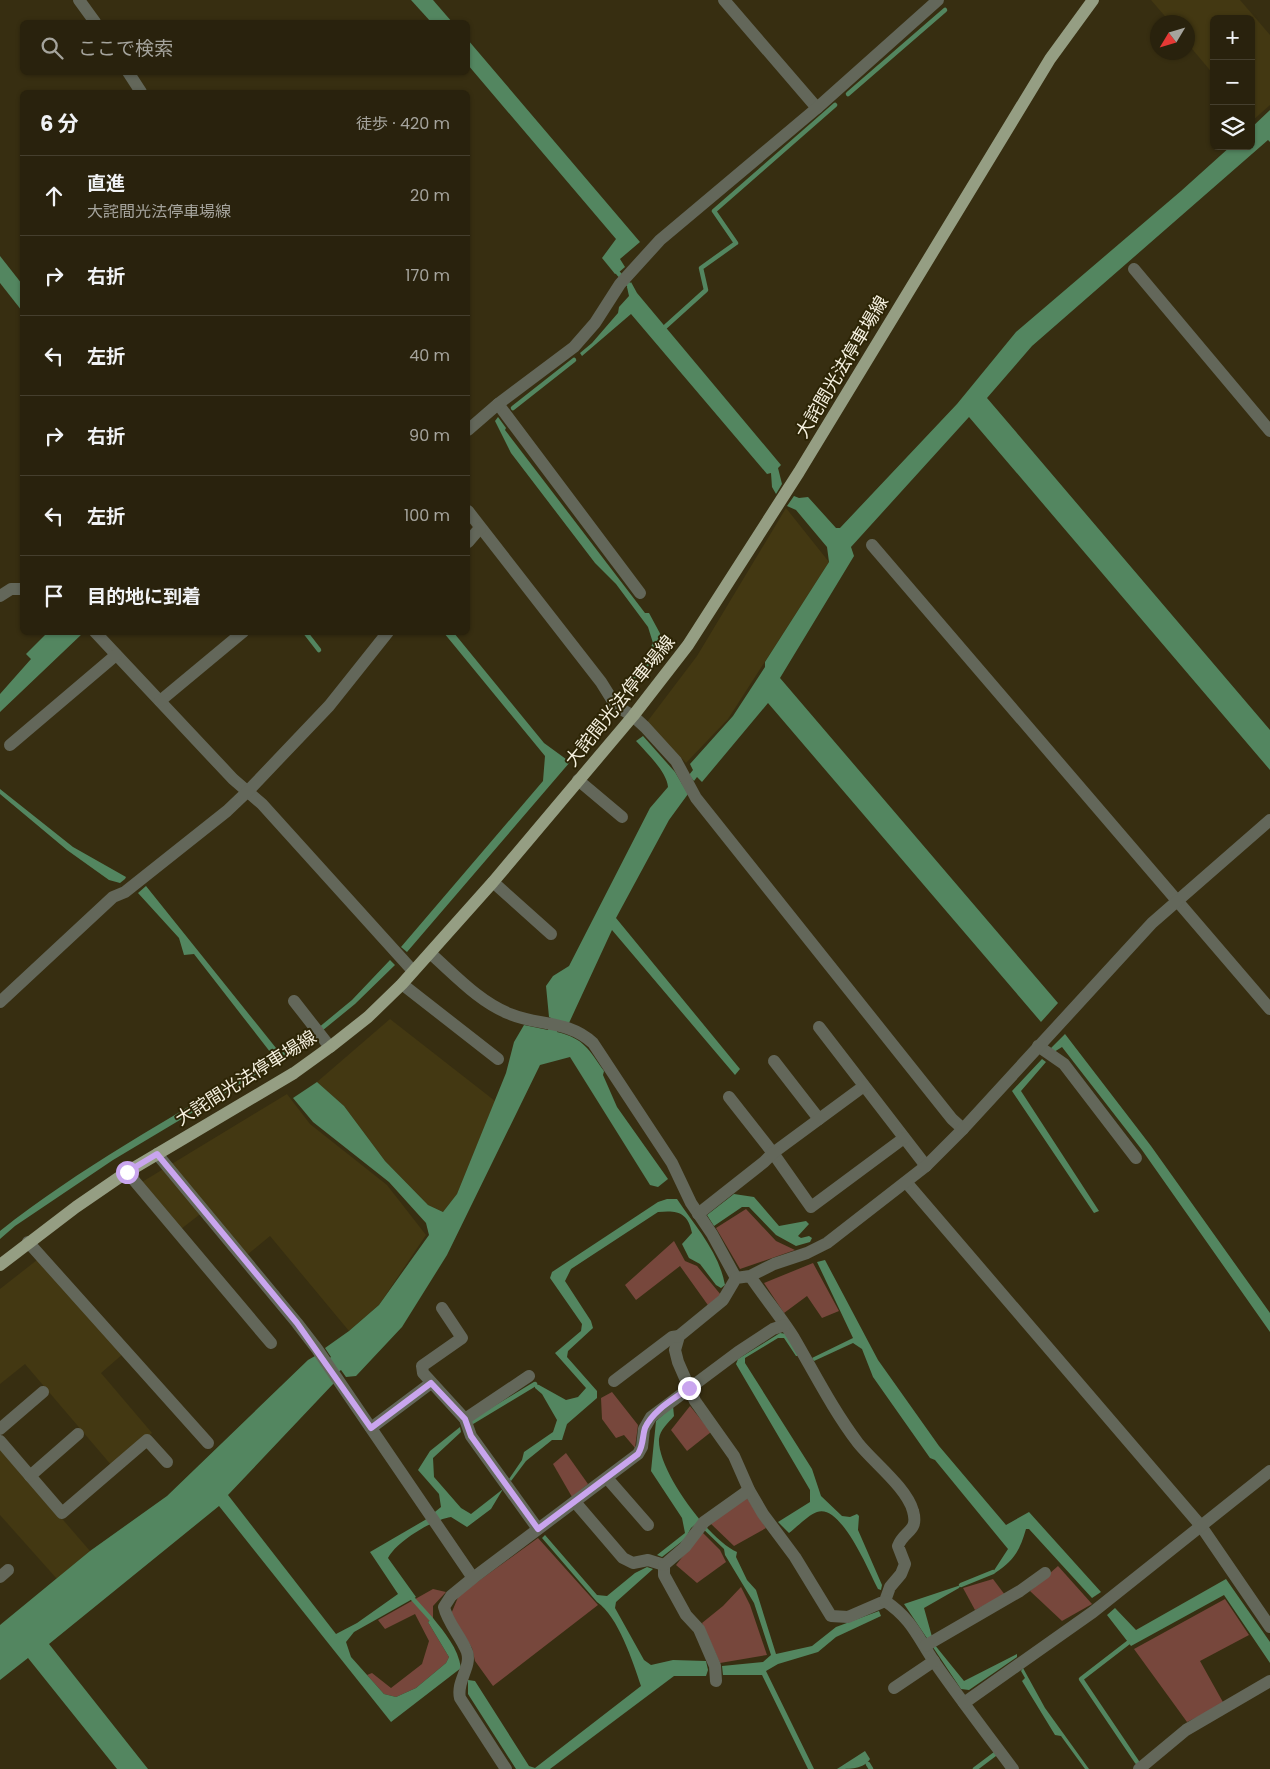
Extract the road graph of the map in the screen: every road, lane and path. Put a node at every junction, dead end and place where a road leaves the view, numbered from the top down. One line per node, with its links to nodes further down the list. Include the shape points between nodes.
1 (78, 0): 5 (street)
2 (724, 0): 8 (street)
3 (938, 0): 8 (street)
4 (1093, 0): 25 (main road, 大詫間光法停車場線, via 1050,59 799,472 688,645)
5 (93, 20)
6 (130, 75): 7 (street)
7 (140, 90)
8 (817, 108): 10 (street, via 660,240 620,284 595,322 574,346)
9 (1134, 269): 12 (street)
10 (498, 404): 11 (street); 18 (street)
11 (470, 428)
12 (1270, 431)
13 (470, 515): 14 (street)
14 (480, 528): 15 (street); 25 (street, via 590,667 616,706)
15 (470, 540)
16 (872, 545): 32 (street)
17 (20, 589): 19 (street, via 11,589)
18 (640, 593)
19 (0, 596)
20 (98, 635): 23 (street)
21 (239, 635): 24 (street)
22 (386, 635): 28 (street, via 329,706)
23 (116, 655): 24 (street); 26 (street)
24 (160, 702): 28 (street)
25 (633, 716): 27 (main road, 大詫間光法停車場線); 48 (street, via 676,761 696,798)
26 (10, 745)
27 (578, 780): 29 (street); 31 (main road, 大詫間光法停車場線)
28 (248, 791): 35 (street); 38 (street, via 125,892 113,897)
29 (622, 817)
30 (1270, 820): 32 (street)
31 (493, 882): 33 (street); 34 (main road, 大詫間光法停車場線)
32 (1177, 899): 39 (street); 42 (street)
33 (551, 934)
34 (430, 953): 35 (main road, 大詫間光法停車場線); 56 (street, via 493,1006 511,1015 561,1026 582,1034 593,1043 672,1163)
35 (413, 971): 36 (main road, 大詫間光法停車場線)
36 (402, 984): 41 (main road, 大詫間光法停車場線, via 368,1016); 43 (street)
37 (294, 1000): 41 (street)
38 (0, 1002)
39 (1270, 1009)
40 (819, 1027): 45 (street)
41 (327, 1042): 51 (main road, 大詫間光法停車場線, via 294,1074)
42 (1038, 1046): 48 (street); 52 (street, via 1064,1064)
43 (498, 1059)
44 (774, 1061): 47 (street)
45 (864, 1086): 47 (street); 49 (street)
46 (729, 1097): 50 (street)
47 (819, 1119): 50 (street)
48 (963, 1129): 53 (street)
49 (904, 1138): 50 (street, via 811,1207); 53 (street)
50 (773, 1153): 56 (street)
51 (157, 1154): 54 (main road, 大詫間光法停車場線); 71 (street, via 297,1323)
52 (1136, 1158)
53 (926, 1166): 55 (street)
54 (127, 1172): 57 (main road, 大詫間光法停車場線); 64 (street)
55 (906, 1182): 59 (street, via 826,1243); 83 (street)
56 (698, 1214): 60 (street)
57 (28, 1242): 58 (main road, 大詫間光法停車場線); 75 (street)
58 (0, 1265)
59 (750, 1276): 60 (street); 62 (street)
60 (736, 1278): 63 (street, via 723,1300)
61 (442, 1308): 67 (street, via 462,1338 422,1366)
62 (785, 1325): 68 (street, via 773,1329); 88 (street, via 859,1444 913,1508 915,1522 898,1546 905,1564)
63 (680, 1336): 66 (street, via 672,1337); 68 (street, via 675,1350)
64 (271, 1343)
65 (529, 1376): 70 (street)
66 (614, 1381)
67 (431, 1383): 70 (street); 71 (street)
68 (689, 1388): 79 (street, via 651,1417 644,1429 638,1454); 80 (street, via 734,1456)
69 (43, 1392): 72 (street)
70 (465, 1419): 84 (street, via 471,1436)
71 (371, 1428): 87 (street)
72 (0, 1429)
73 (78, 1434): 78 (street)
74 (0, 1441): 78 (street)
75 (208, 1444)
76 (167, 1462): 78 (street, via 148,1440 62,1513)
77 (1270, 1471): 83 (street)
78 (30, 1476)
79 (607, 1478): 81 (street); 82 (street)
80 (749, 1490): 85 (street, via 701,1525 685,1546); 88 (street, via 831,1616 848,1617)
81 (576, 1502): 84 (street); 85 (street, via 623,1558 632,1563 648,1560)
82 (648, 1525)
83 (1201, 1526): 89 (street); 95 (street, via 1093,1612)
84 (538, 1529): 87 (street)
85 (664, 1565): 92 (street, via 664,1575 686,1615 699,1629 715,1666)
86 (1045, 1573): 90 (street)
87 (473, 1578): 96 (street, via 451,1596 444,1607 446,1617 467,1653 467,1666 458,1690)
88 (885, 1601): 90 (street, via 899,1610)
89 (1270, 1627)
90 (930, 1643): 91 (street)
91 (934, 1662): 94 (street); 95 (street)
92 (716, 1681)
93 (1270, 1681): 98 (street, via 1186,1730)
94 (894, 1688)
95 (964, 1703): 97 (street)
96 (506, 1769)
97 (1013, 1769)
98 (1139, 1769)

